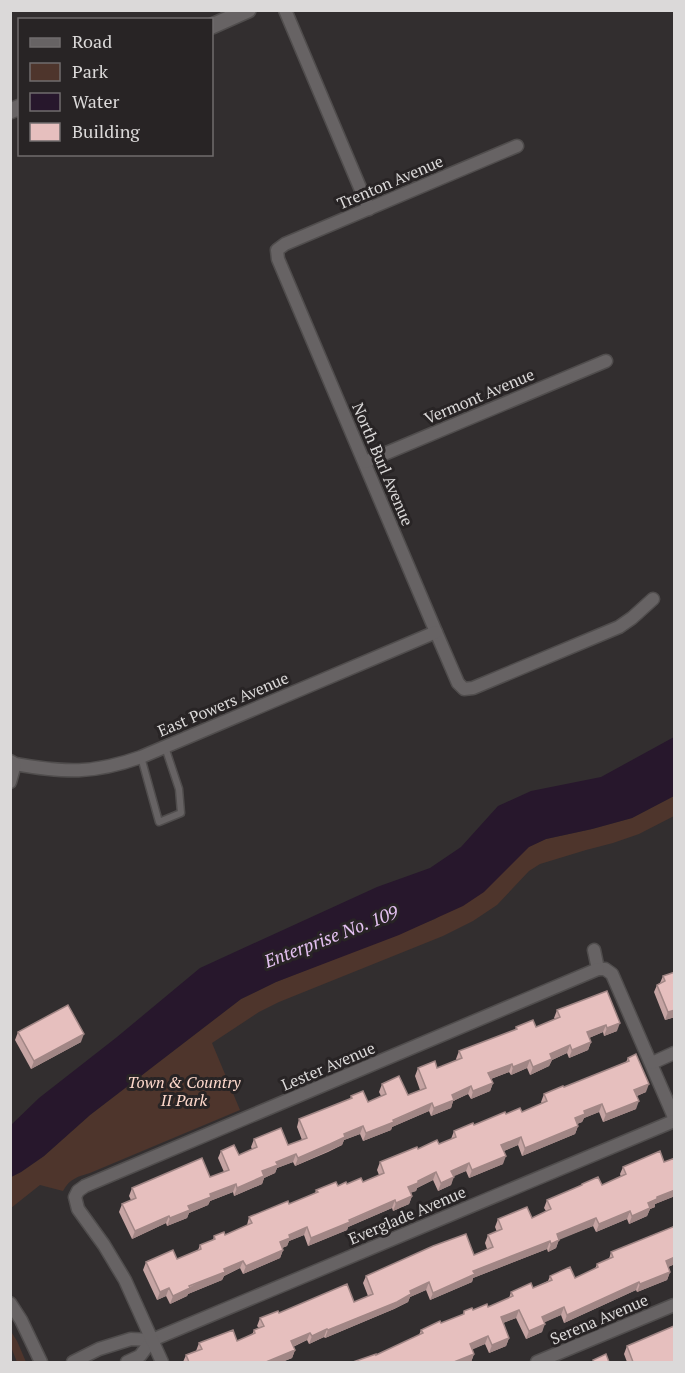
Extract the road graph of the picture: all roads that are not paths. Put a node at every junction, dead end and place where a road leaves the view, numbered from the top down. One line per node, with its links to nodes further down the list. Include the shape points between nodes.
1 (248, 10): 3 (street)
2 (285, 10): 5 (street)
3 (213, 26)
4 (517, 146): 5 (street, Trenton Avenue)
5 (369, 209): 6 (street, Trenton Avenue)
6 (277, 250): 8 (street, North Burl Avenue)
7 (606, 361): 8 (street, Vermont Avenue)
8 (365, 462): 10 (street, North Burl Avenue)
9 (653, 599): 10 (street, North Burl Avenue, via 619,627 473,688 464,689 458,684)
10 (436, 632): 11 (street, East Powers Avenue)
11 (165, 747): 12 (street, East Powers Avenue); 12 (lane, via 179,789 181,813 159,822)
12 (141, 757): 13 (street, East Powers Avenue, via 94,770 66,771)
13 (13, 763): 14 (street)
14 (10, 782)
15 (594, 950): 16 (street)
16 (598, 969): 18 (street, via 612,974); 23 (street, Lester Avenue, via 78,1191 78,1209 120,1271)
17 (675, 1053): 18 (street)
18 (652, 1063): 19 (street)
19 (675, 1117)
20 (675, 1121): 23 (street, Everglade Avenue)
21 (10, 1303): 24 (street)
22 (675, 1305): 28 (street, Serena Avenue)
23 (152, 1340): 25 (street, Everglade Avenue, via 131,1339); 26 (street, Everglade Avenue, via 140,1356); 27 (street)
24 (41, 1362)
25 (73, 1362)
26 (127, 1362)
27 (162, 1362)
28 (537, 1362)

